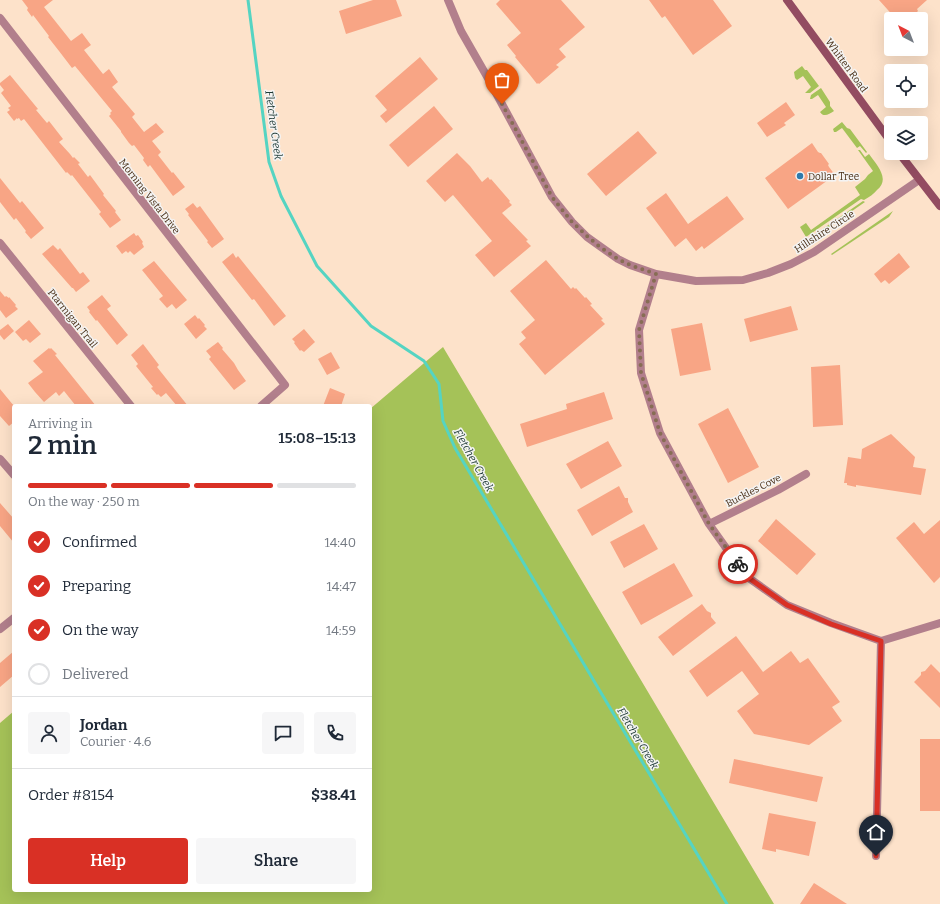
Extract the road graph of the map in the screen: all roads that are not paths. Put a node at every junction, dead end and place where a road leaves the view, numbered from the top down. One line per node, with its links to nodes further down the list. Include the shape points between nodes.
1 (448, 0): 9 (street, Hillshire Circle, via 461,31 552,197 572,222 600,247 630,265)
2 (787, 0): 4 (main road, Whitten Road)
3 (0, 18): 11 (street, Morning Vista Drive, via 285,385)
4 (884, 132)
5 (904, 160): 6 (main road)
6 (919, 180): 7 (main road); 9 (street, Hillshire Circle, via 814,252 768,273 743,280 696,281)
7 (940, 206)
8 (0, 243): 10 (street, Ptarmigan Trail)
9 (656, 274): 15 (street, via 639,330 641,373 660,433)
10 (129, 404)
11 (263, 404)
12 (0, 458): 13 (street)
13 (12, 473)
14 (806, 474): 15 (street, Buckles Cove)
15 (709, 524): 19 (street, via 746,576 787,605 831,624)
16 (12, 620): 18 (street)
17 (940, 623): 19 (street)
18 (0, 629)
19 (881, 641): 20 (street)
20 (876, 856)

